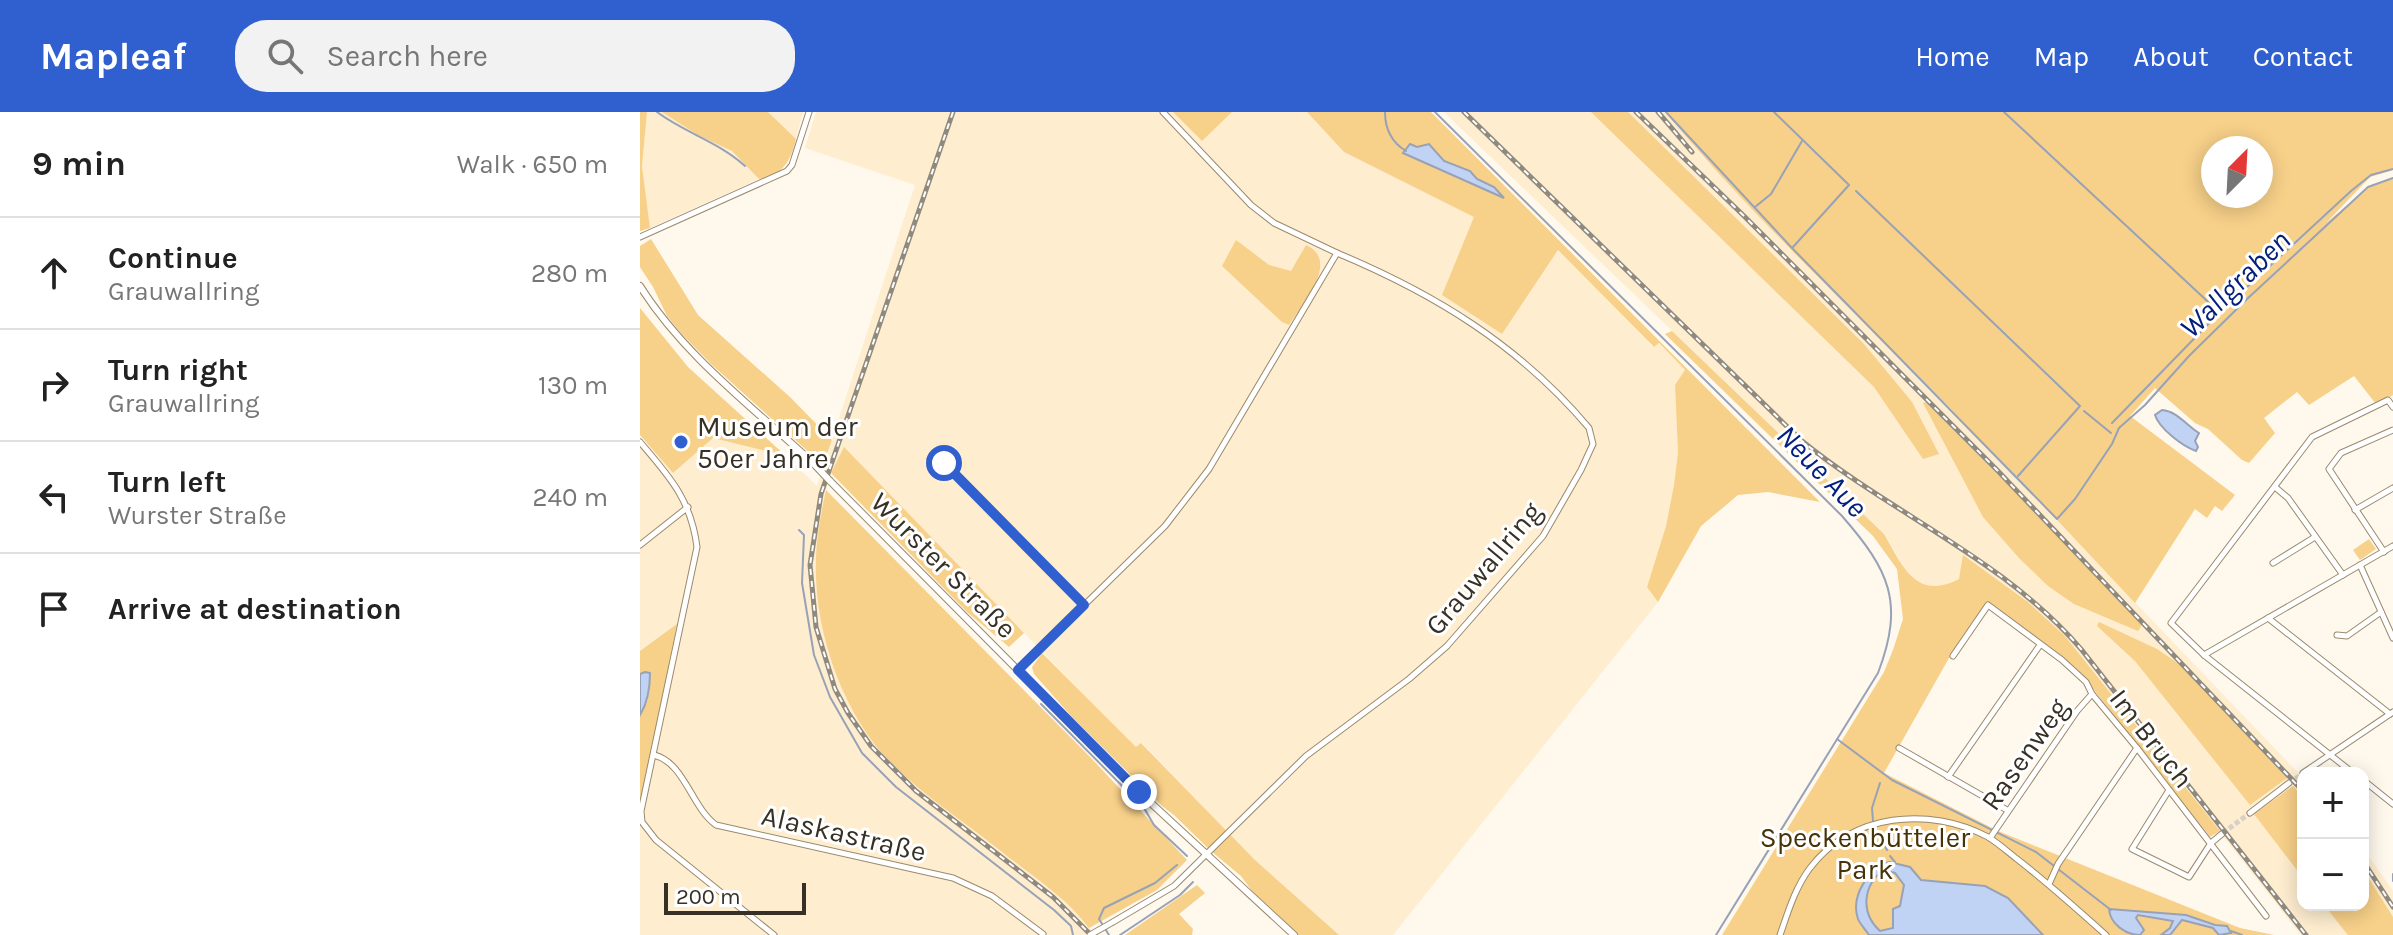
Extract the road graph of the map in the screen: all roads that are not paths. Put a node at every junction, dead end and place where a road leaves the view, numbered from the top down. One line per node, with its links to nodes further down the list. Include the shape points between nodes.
1 (809, 112): 3 (street, via 787,171)
2 (1163, 112): 4 (street, via 1251,205 1274,223)
3 (640, 237)
4 (1337, 253): 21 (street, via 1198,485 1165,526); 49 (street, Grauwallring, via 1424,292 1475,323 1583,421 1593,444 1543,536 1447,646 1306,756)
5 (640, 287): 29 (main road, Wurster Straße, bridge, via 699,359 814,464)
6 (2393, 407): 10 (street, via 2388,400 2312,437)
7 (2393, 430): 13 (street, via 2341,453 2329,469)
8 (641, 446): 12 (street)
9 (930, 459): 21 (street, via 957,475)
10 (2275, 487): 14 (street); 27 (street, via 2171,623)
11 (2393, 488): 13 (street)
12 (688, 507): 15 (street); 34 (street, via 697,547 695,566)
13 (2355, 510): 17 (street)
14 (2315, 537): 18 (street); 20 (street)
15 (640, 545)
16 (2393, 546): 17 (street)
17 (2384, 552): 19 (street)
18 (2273, 563)
19 (2360, 565): 20 (street); 22 (street)
20 (2343, 575): 23 (street)
21 (1084, 605): 29 (street)
22 (2381, 612): 24 (street, via 2347,636); 25 (street)
23 (2268, 618): 27 (street); 31 (street)
24 (2337, 635)
25 (2393, 638)
26 (2040, 645): 28 (street, Im Bruch, via 1988,605); 30 (street, Im Bruch, via 2086,682); 38 (street)
27 (2204, 655): 35 (street)
28 (1953, 656)
29 (1018, 670): 49 (main road, Wurster Straße)
30 (2092, 694): 33 (street, Im Bruch); 43 (street, Rasenweg)
31 (2391, 713): 35 (street)
32 (1899, 748): 38 (street)
33 (2137, 748): 41 (street, Im Bruch); 50 (street)
34 (654, 755): 45 (street); 52 (street, Alaskastraße, via 673,765 701,812 716,825 953,878 992,896)
35 (2330, 755): 36 (street); 37 (street)
36 (2312, 767)
37 (2345, 767)
38 (1948, 777): 43 (street)
39 (2289, 783): 44 (street)
40 (2369, 785): 42 (street)
41 (2169, 790): 48 (street, Im Bruch); 48 (street, via 2132,849 2189,877)
42 (2393, 804)
43 (2007, 810): 47 (street, Rasenweg)
44 (2250, 813)
45 (641, 822): 53 (street, via 656,840)
46 (2223, 833): 48 (street)
47 (1993, 834): 50 (street); 56 (street, via 1928,818 1858,829 1810,868)
48 (2211, 843): 51 (street, Im Bruch)
49 (1206, 854): 54 (street, bridge, via 1174,886); 55 (main road, Wurster Straße)
50 (2049, 884): 57 (street)
51 (2266, 916)
52 (1043, 934)
53 (774, 935)
54 (1090, 935)
55 (1294, 935)
56 (1780, 935)
57 (2106, 935)

